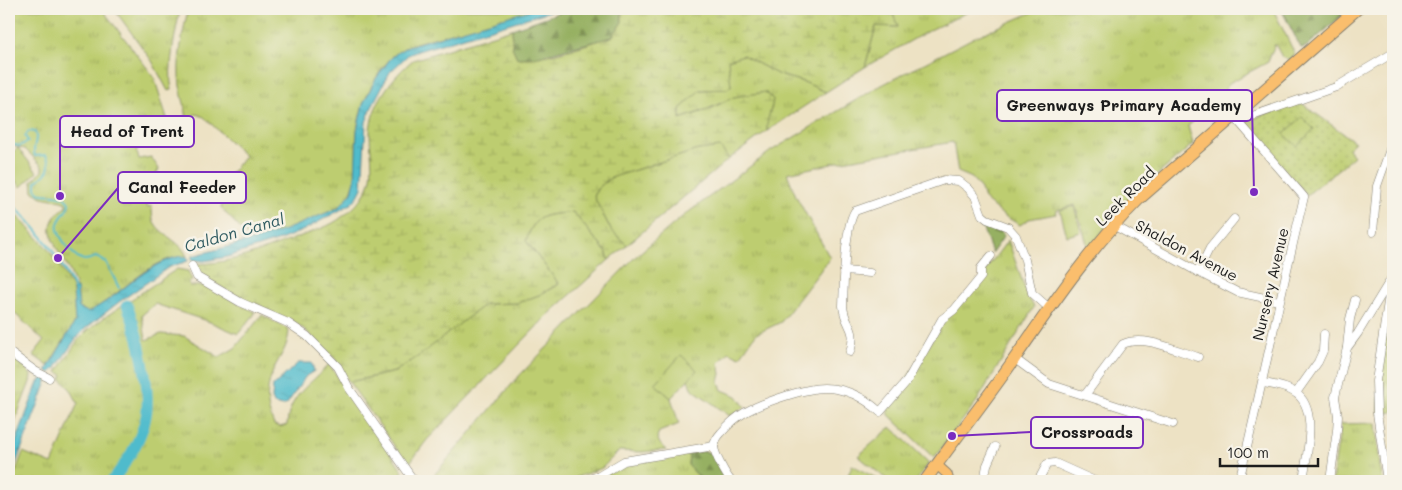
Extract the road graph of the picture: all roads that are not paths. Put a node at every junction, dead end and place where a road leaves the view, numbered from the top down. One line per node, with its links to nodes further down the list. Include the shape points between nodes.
1 (1357, 9): 3 (highway, Leek Road)
2 (1393, 54): 3 (street, via 1336,87)
3 (1237, 118): 6 (highway, Leek Road, via 1139,199); 16 (street, Nursery Avenue, via 1304,197)
4 (1393, 141): 7 (street, via 1377,186)
5 (1234, 220): 12 (street, via 1210,248)
6 (1113, 225): 12 (street, Shaldon Avenue); 17 (highway, Leek Road)
7 (1373, 232)
8 (991, 256): 29 (street, via 981,268 981,277 942,320 907,381 880,412 867,400 848,392 825,388 804,390 745,412 728,424 716,438)
9 (192, 266): 33 (street, via 198,277 240,302 288,323 306,336 338,367)
10 (1393, 269): 14 (street)
11 (844, 271): 13 (street); 17 (street, via 851,216 855,211 944,180 959,181 975,196 987,219 1008,227 1016,236 1032,293); 21 (street, via 844,314 854,339)
12 (1198, 272): 16 (street, Shaldon Avenue, via 1237,292)
13 (870, 273)
14 (1391, 278): 19 (street); 43 (street, via 1376,381 1377,413)
15 (1355, 300): 19 (street)
16 (1279, 301): 25 (street, Nursery Avenue)
17 (1049, 308): 23 (highway, Leek Road)
18 (1324, 334): 26 (street, via 1323,351 1318,362)
19 (1347, 348): 42 (street, via 1335,396 1337,430)
20 (9, 352): 24 (street)
21 (850, 352)
22 (1198, 358): 27 (street, via 1145,341 1128,341)
23 (1015, 359): 27 (street, via 1049,384); 31 (highway, Leek Road)
24 (46, 376)
25 (1263, 383): 26 (street); 40 (street, Nursery Avenue)
26 (1296, 393): 41 (street, via 1305,404 1309,418 1310,435)
27 (1085, 395): 28 (street)
28 (1173, 424)
29 (714, 446): 34 (street, via 624,461 599,476); 35 (street)
30 (995, 447): 37 (street)
31 (937, 465): 32 (highway, Leek Road); 36 (main road, via 947,474)
32 (929, 480)
33 (414, 481)
34 (581, 481)
35 (730, 481)
36 (949, 481)
37 (984, 481)
38 (1038, 481): 39 (street, via 1047,464 1055,463)
39 (1095, 481)
40 (1239, 481)
41 (1303, 481)
42 (1330, 481)
43 (1387, 481)

